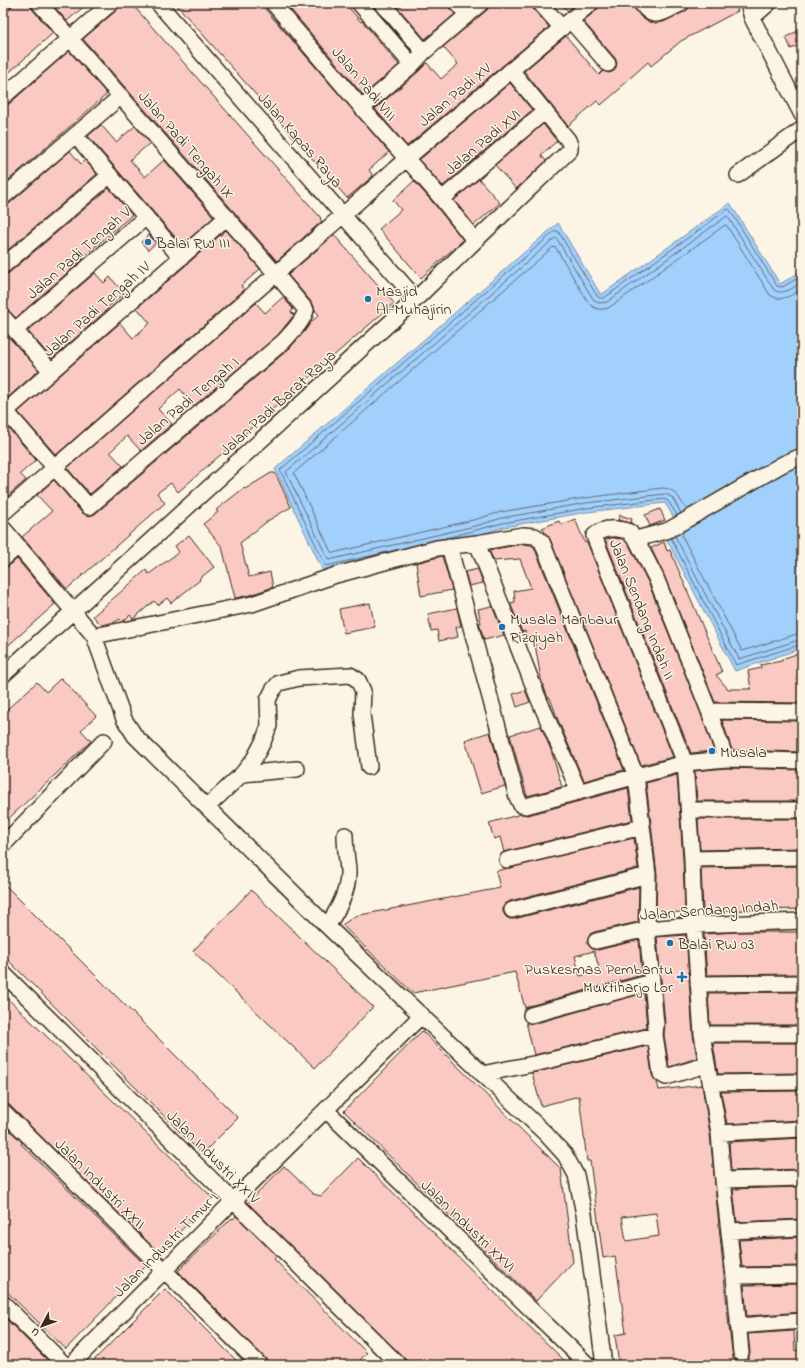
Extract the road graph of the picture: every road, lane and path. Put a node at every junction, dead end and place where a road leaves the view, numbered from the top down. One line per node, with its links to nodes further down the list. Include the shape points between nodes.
1 (39, 3): 17 (street, Jalan Padi Tengah IX)
2 (111, 3): 17 (street)
3 (158, 3): 35 (street, Jalan Kapas Raya)
4 (274, 3): 24 (street, Jalan Padi VIII)
5 (359, 3): 20 (street)
6 (382, 3): 18 (street)
7 (457, 3): 15 (street)
8 (481, 3): 15 (street)
9 (540, 3): 16 (street)
10 (591, 3): 16 (street, Jalan Padi XV)
11 (641, 3): 12 (street, via 649,12 659,14)
12 (682, 3)
13 (769, 3): 14 (street)
14 (750, 10): 26 (street)
15 (467, 14): 18 (street)
16 (566, 24): 19 (street); 21 (street, Jalan Padi XV)
17 (70, 39): 22 (street, Jalan Padi Tengah IX); 23 (street)
18 (424, 52): 20 (street)
19 (608, 64)
20 (412, 66): 24 (street)
21 (511, 70): 25 (street, Jalan Padi XVI); 30 (street, Jalan Padi XV)
22 (121, 96): 28 (street); 37 (street, Jalan Padi Tengah IX)
23 (3, 97)
24 (362, 108): 30 (street, Jalan Padi VIII)
25 (545, 111): 29 (street, Jalan Padi XVI, via 568,140); 34 (street, Jalan Padi XVI)
26 (802, 115)
27 (802, 129): 32 (street)
28 (75, 135): 31 (street); 33 (street)
29 (570, 150): 38 (street, Jalan Padi Barat Raya)
30 (406, 158): 34 (street, Jalan Padi VIII); 35 (street, Jalan Padi XV)
31 (110, 175): 36 (street); 40 (street)
32 (738, 175)
33 (3, 197)
34 (442, 199): 38 (street, Jalan Padi VIII)
35 (343, 215): 41 (street); 42 (street, Jalan Kapas Raya)
36 (146, 217): 39 (street); 44 (street, Jalan Padi Tengah V)
37 (227, 217): 39 (street, Jalan Padi Tengah IV); 41 (street, Jalan Padi Tengah IX)
38 (475, 241): 42 (street, Jalan Padi Barat Raya)
39 (181, 258): 45 (street, Jalan Padi Tengah IV)
40 (3, 266)
41 (276, 274): 48 (street); 48 (street, Jalan Padi Tengah I, via 306,310 305,315 284,342 89,507)
42 (416, 299): 56 (street, Jalan Padi Barat Raya)
43 (3, 317): 44 (street)
44 (15, 330): 45 (street)
45 (51, 371): 46 (street, Jalan Padi Tengah IV)
46 (4, 409): 48 (street)
47 (802, 456): 51 (street, Jalan Sendang Indah II, via 783,464 674,527)
48 (55, 467): 49 (street)
49 (3, 512)
50 (3, 528): 53 (street)
51 (636, 539): 59 (street, via 656,578); 64 (street, Jalan Sendang Indah II, via 630,532 614,528 600,530 594,536)
52 (477, 543): 54 (street); 68 (street, via 523,535 535,536 542,542); 69 (street, via 537,695)
53 (18, 546): 55 (street); 56 (street)
54 (448, 546): 57 (street, via 336,575 252,604); 69 (street, via 518,802 526,806)
55 (3, 559)
56 (78, 617): 57 (street); 58 (street, Jalan Padi Barat Raya)
57 (94, 636): 70 (street, via 124,719 135,736)
58 (3, 675)
59 (709, 711): 60 (street); 62 (street)
60 (802, 712)
61 (104, 741): 75 (street)
62 (726, 759): 63 (street); 64 (street)
63 (802, 761)
64 (685, 763): 68 (street); 71 (street, Jalan Sendang Indah II)
65 (369, 767): 67 (street, via 362,714 363,691 358,680 350,675 298,678 279,682 268,700 269,726 264,742)
66 (297, 769): 67 (street)
67 (242, 774): 70 (street)
68 (636, 776): 69 (street); 73 (street)
69 (579, 792)
70 (207, 807): 83 (street)
71 (688, 810): 72 (street); 77 (street, Jalan Sendang Indah II)
72 (802, 810)
73 (642, 826): 78 (street); 79 (street)
74 (345, 835): 83 (street, via 348,872 343,899)
75 (3, 845)
76 (802, 857): 77 (street)
77 (692, 859): 82 (street, Jalan Sendang Indah II)
78 (507, 860)
79 (648, 874): 80 (street); 84 (street)
80 (512, 910)
81 (802, 921): 82 (street, Jalan Sendang Indah)
82 (694, 925): 84 (street, Jalan Sendang Indah); 89 (street, Jalan Sendang Indah II)
83 (328, 926): 90 (street)
84 (647, 929): 85 (street, Jalan Sendang Indah); 87 (street)
85 (596, 941)
86 (3, 973): 105 (street, Jalan Industri XXIV)
87 (652, 982): 91 (street); 94 (street)
88 (802, 983): 89 (street)
89 (698, 984): 92 (street, Jalan Sendang Indah II)
90 (422, 1015): 96 (street); 99 (street, Jalan Industri Timur I)
91 (531, 1015)
92 (702, 1034): 93 (street); 95 (street, Jalan Sendang Indah II)
93 (802, 1034)
94 (655, 1035): 95 (street, via 661,1074 666,1077); 96 (street, via 538,1064)
95 (706, 1065): 98 (street, Jalan Sendang Indah II)
96 (482, 1074): 120 (street, via 546,1134 565,1155 576,1174 584,1214)
97 (802, 1082): 98 (street)
98 (711, 1083): 102 (street, Jalan Sendang Indah II)
99 (326, 1110): 105 (street, Jalan Industri Timur I); 119 (street, Jalan Industri XXVI)
100 (3, 1111): 108 (street, Jalan Industri XXII)
101 (802, 1129): 102 (street)
102 (719, 1133): 104 (street, Jalan Sendang Indah II)
103 (802, 1178): 104 (street)
104 (723, 1180): 107 (street, Jalan Sendang Indah II)
105 (233, 1201): 108 (street, Jalan Industri Timur I); 118 (street, Jalan Industri XXIV)
106 (802, 1228): 107 (street)
107 (729, 1231): 110 (street, Jalan Sendang Indah II)
108 (165, 1271): 116 (street, Jalan Industri Timur I); 117 (street, Jalan Industri XXII)
109 (802, 1275): 110 (street)
110 (734, 1276): 113 (street, Jalan Sendang Indah II)
111 (3, 1303): 115 (street)
112 (802, 1321): 113 (street)
113 (738, 1326): 114 (street, Jalan Sendang Indah II)
114 (741, 1353)
115 (65, 1365)
116 (71, 1365)
117 (260, 1365)
118 (399, 1365)
119 (588, 1365)
120 (604, 1365)

